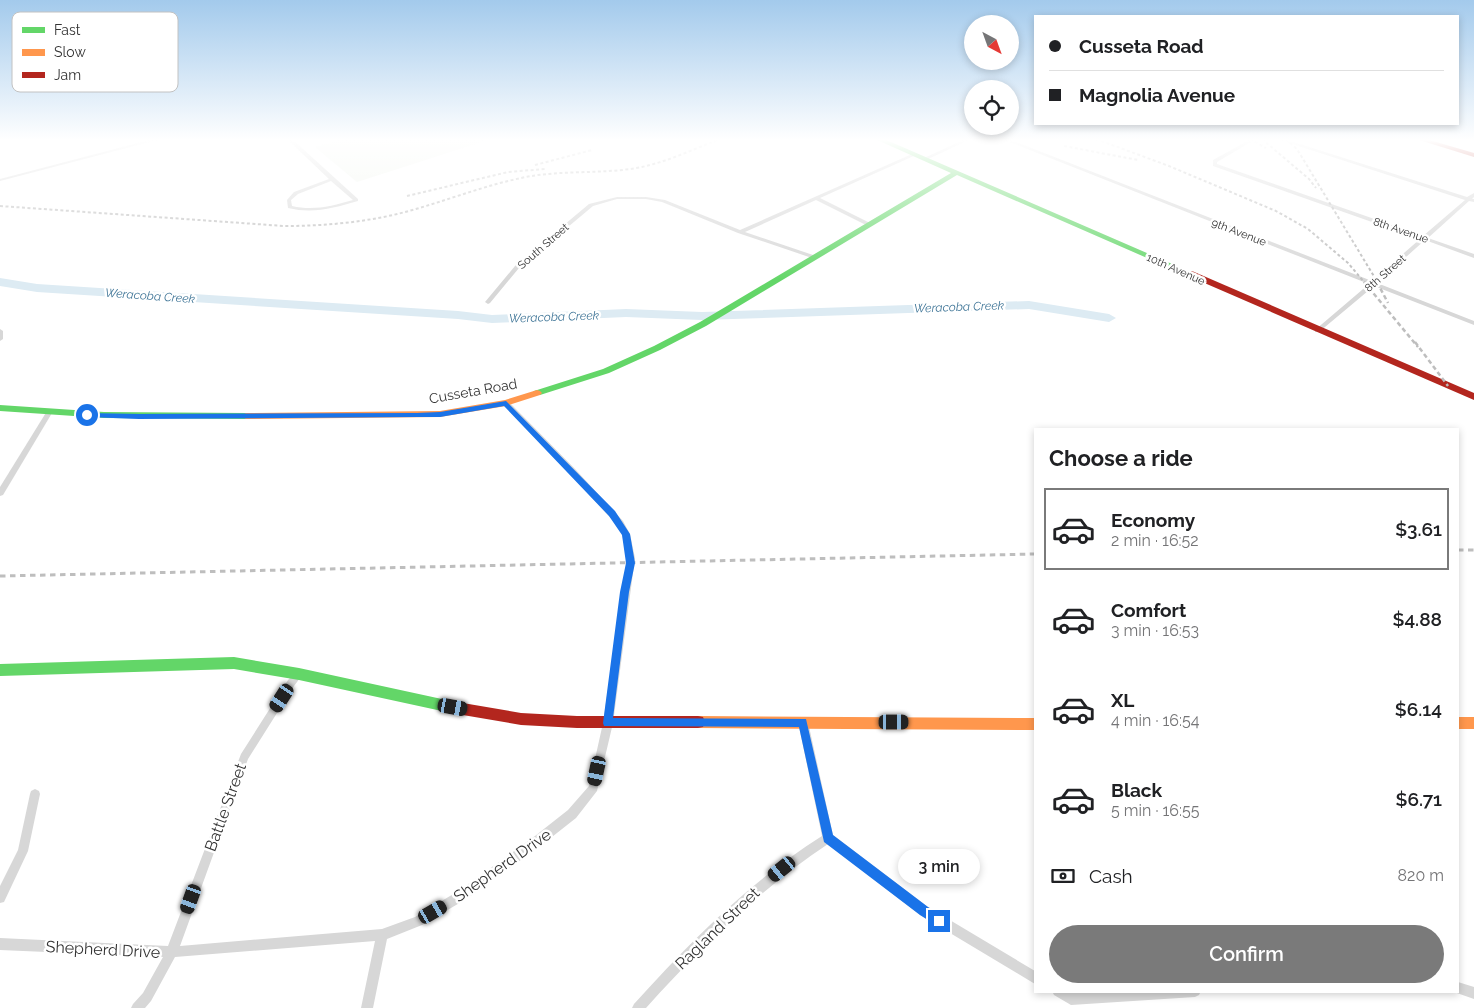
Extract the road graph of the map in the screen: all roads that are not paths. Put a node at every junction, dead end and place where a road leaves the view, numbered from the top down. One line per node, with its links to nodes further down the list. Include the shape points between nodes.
1 (314, 186): 2 (street, via 296,193 289,200 290,207 318,211 356,200)
2 (340, 186)
3 (846, 186): 10 (street)
4 (934, 186): 12 (main road, Cusseta Road)
5 (986, 186): 20 (main road, 10th Avenue)
6 (1124, 186): 17 (street, 9th Avenue)
7 (1275, 186): 14 (street, 8th Avenue)
8 (1427, 186): 11 (street)
9 (1474, 194): 11 (street, 8th Street)
10 (816, 198): 12 (street); 13 (street)
11 (1471, 200): 14 (street, 8th Street)
12 (870, 225): 16 (main road, Cusseta Road)
13 (740, 232): 16 (street, South Street); 18 (street, South Street, via 655,199 626,197 598,202 517,267)
14 (1424, 238): 15 (street, 8th Avenue); 17 (street, 8th Street)
15 (1474, 256)
16 (814, 258): 24 (main road, Cusseta Road, via 704,324 657,348 606,371)
17 (1373, 284): 19 (street, 9th Avenue); 20 (street, 8th Street)
18 (488, 302)
19 (1474, 323)
20 (1317, 330): 23 (main road, 10th Avenue)
21 (0, 331): 22 (street)
22 (0, 339)
23 (1474, 397)
24 (506, 403): 26 (main road, Cusseta Road, via 417,415 139,417); 31 (street, Shepherd Drive, via 612,514 626,534 630,558)
25 (0, 408): 26 (main road, Cusseta Road)
26 (49, 413): 27 (street)
27 (0, 493)
28 (0, 670): 29 (main road, via 234,663)
29 (299, 674): 31 (main road, via 426,703 521,719); 40 (street, Battle Street, via 244,757)
30 (803, 722): 31 (main road); 34 (main road); 36 (street)
31 (608, 723): 38 (street, Shepherd Drive, via 593,788 572,814 464,894 418,920)
32 (1459, 723): 33 (main road)
33 (1474, 723)
34 (1034, 724)
35 (35, 794): 37 (street, via 24,851)
36 (828, 838): 41 (street, via 924,911); 48 (street, Ragland Street, via 795,858 742,901)
37 (0, 898)
38 (382, 935): 40 (street, Shepherd Drive); 47 (street)
39 (0, 944): 40 (street, Shepherd Drive)
40 (172, 952): 46 (street, Battle Street)
41 (1034, 977)
42 (1459, 988): 45 (street)
43 (1061, 993): 44 (street, via 1071,999)
44 (1164, 993)
45 (1474, 993)
46 (137, 1008)
47 (367, 1008)
48 (638, 1008)

